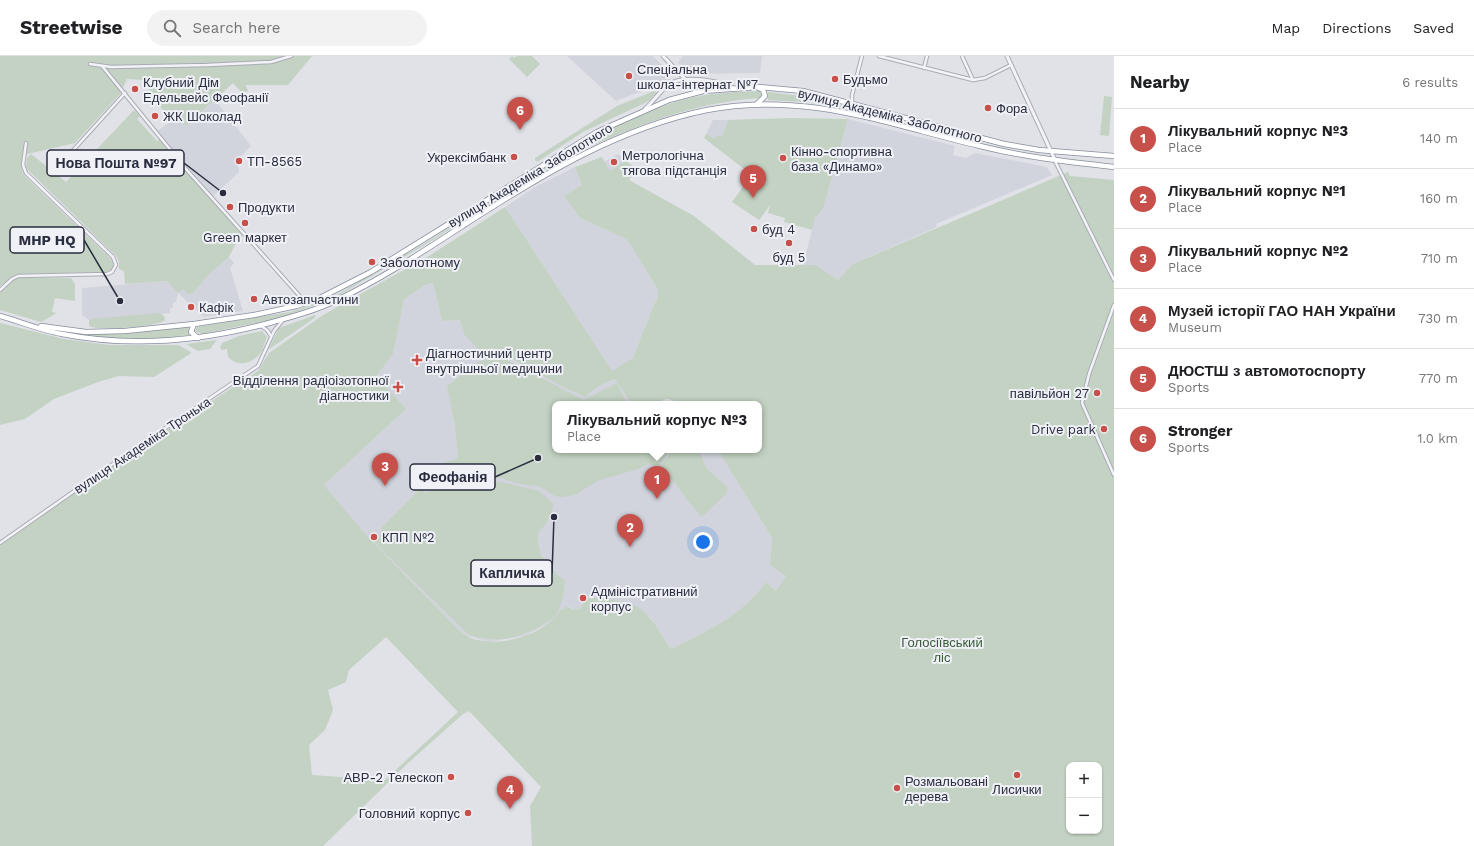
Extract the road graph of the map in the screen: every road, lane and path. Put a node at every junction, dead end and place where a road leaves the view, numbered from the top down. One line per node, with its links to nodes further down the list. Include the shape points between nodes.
1 (291, 56): 11 (street, via 271,62)
2 (663, 56): 13 (street)
3 (862, 56): 18 (street)
4 (879, 56): 8 (street)
5 (928, 56): 12 (street)
6 (962, 56): 14 (street)
7 (1007, 56): 10 (street)
8 (892, 58): 12 (street)
9 (90, 64): 11 (street)
10 (1011, 65): 14 (street, via 985,78); 22 (street)
11 (102, 66): 17 (street)
12 (924, 68): 14 (street)
13 (686, 80): 16 (street, via 716,82); 20 (street, via 669,84)
14 (973, 80)
15 (758, 87): 16 (highway, вулиця Академіка Заболотного); 18 (highway, вулиця Академіка Заболотного, via 803,92); 19 (highway, via 765,96)
16 (734, 88): 20 (highway, вулиця Академіка Заболотного, via 689,94)
17 (125, 93): 24 (street); 29 (street, via 186,169)
18 (852, 103): 22 (highway, вулиця Академіка Заболотного, via 1004,144)
19 (757, 104): 25 (highway, вулиця Академіка Заболотного, via 795,105 840,111 980,147); 32 (highway, вулиця Академіка Заболотного, via 681,116 637,131 584,154 540,176 441,240 352,292 315,310)
20 (643, 110): 29 (highway, вулиця Академіка Заболотного, via 565,150 366,275 337,291)
21 (26, 143): 28 (street, via 23,165 26,173 113,257 116,265 112,272 107,274 18,276)
22 (1050, 151): 23 (highway, вулиця Академіка Заболотного); 25 (street)
23 (1114, 156)
24 (67, 157)
25 (1055, 161): 26 (highway, вулиця Академіка Заболотного); 27 (street)
26 (1114, 167)
27 (1114, 280)
28 (0, 290)
29 (307, 303): 33 (highway, вулиця Академіка Заболотного, via 254,315)
30 (1114, 305): 38 (street, via 1089,374 1082,403)
31 (0, 316): 34 (highway, вулиця Академіка Заболотного)
32 (284, 319): 35 (highway, вулиця Академіка Заболотного); 36 (street, вулиця Академіка Тронька)
33 (194, 324): 34 (highway, вулиця Академіка Заболотного, via 106,332); 37 (highway, via 191,332)
34 (35, 326): 37 (highway, вулиця Академіка Заболотного, via 61,334 107,340 149,342)
35 (259, 326): 36 (street, via 267,330); 37 (highway, вулиця Академіка Заболотного)
36 (272, 337): 39 (street, вулиця Академіка Тронька, via 258,366)
37 (198, 338)
38 (1114, 475)
39 (0, 543)

